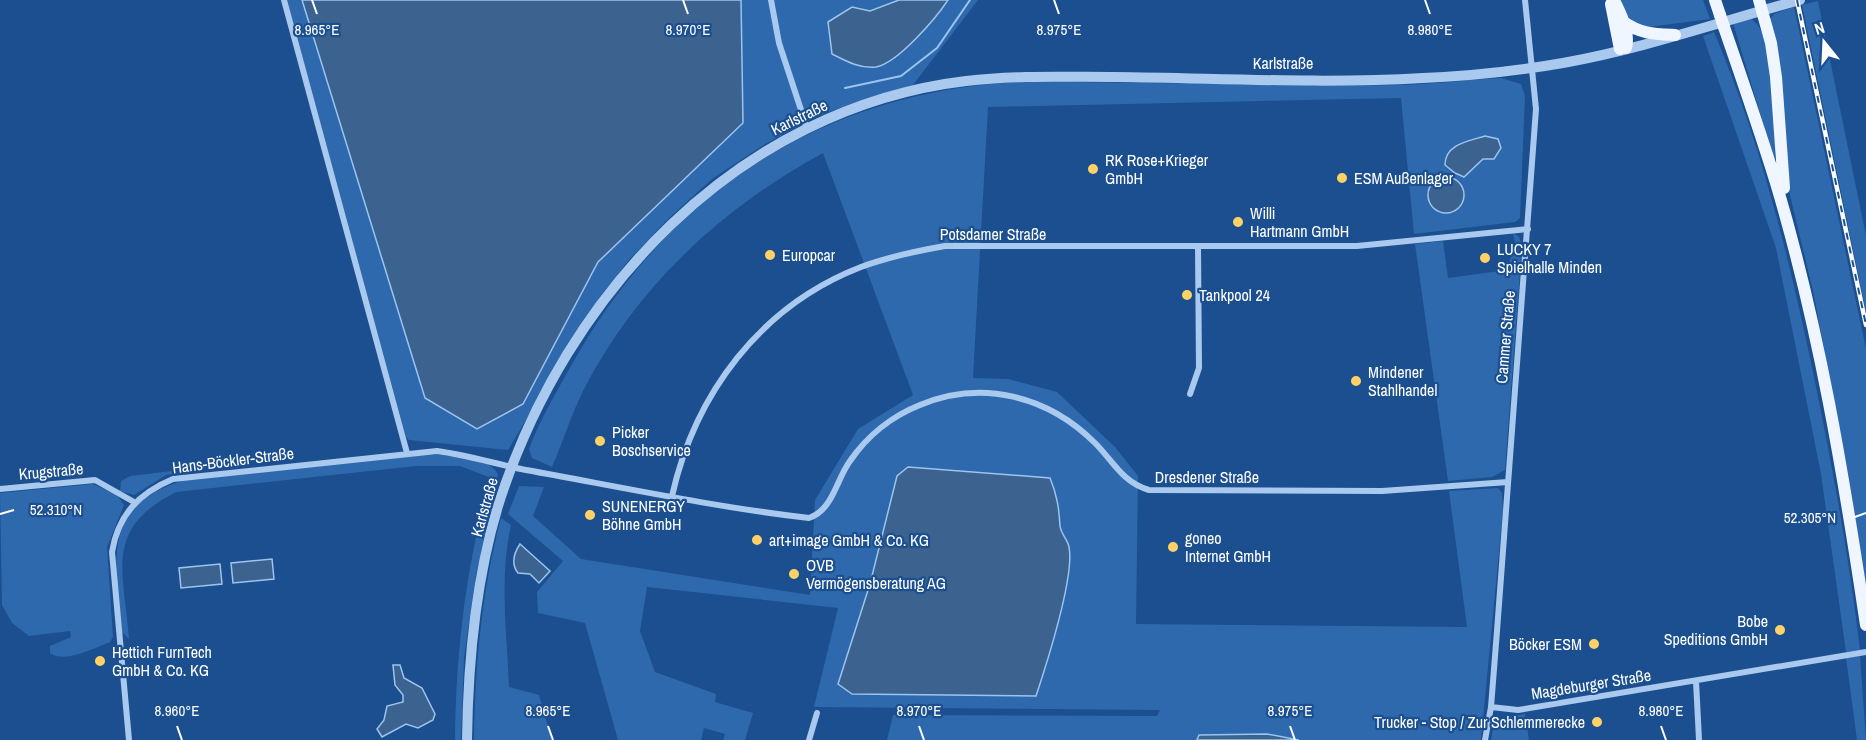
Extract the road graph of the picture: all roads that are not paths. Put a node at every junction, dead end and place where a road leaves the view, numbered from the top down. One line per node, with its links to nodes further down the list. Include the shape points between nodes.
1 (284, 0): 17 (street)
2 (771, 0): 12 (street, via 779,43)
3 (1524, 0): 11 (street, Cammer Straße)
4 (1612, 0): 8 (main road); 10 (main road)
5 (1715, 0): 14 (main road)
6 (1800, 0): 7 (street)
7 (1760, 5): 9 (street); 14 (main road, via 1776,77 1781,173)
8 (1624, 22): 9 (main road, via 1635,30); 10 (main road, via 1628,40)
9 (1675, 35): 10 (street)
10 (1623, 48): 11 (street)
11 (1532, 68): 12 (street, Karlstraße, via 1421,78 991,79 909,92 846,111); 13 (street, Cammer Straße, via 1536,109)
12 (807, 128): 18 (street, Karlstraße, via 732,171 670,224 637,259 563,363)
13 (1528, 229): 15 (street, Potsdamer Straße, via 1357,246); 19 (street, Cammer Straße)
14 (1790, 234): 23 (main road, via 1842,465)
15 (1198, 247): 16 (street, via 1199,368); 21 (street, Potsdamer Straße, via 945,246 884,259 839,277 778,318 728,369 689,437)
16 (1190, 394)
17 (406, 453): 18 (street, Hans-Böckler-Straße, via 465,454); 22 (street, Hans-Böckler-Straße, via 173,479)
18 (512, 467): 21 (street); 29 (street, Karlstraße, via 481,575 469,669)
19 (1508, 482): 21 (street, Dresdener Straße, via 1382,491 1149,490 1131,483 1086,435 1055,412 1017,397 972,392 928,401 876,432 849,462 824,511 816,516); 26 (street, Cammer Straße)
20 (0, 489): 22 (street, Krugstraße, via 95,480)
21 (672, 496)
22 (134, 502): 28 (street, Hans-Böckler-Straße, via 115,536 112,552)
23 (1866, 626)
24 (1866, 652): 25 (street, Magdeburger Straße)
25 (1696, 681): 26 (street, Magdeburger Straße, via 1518,710); 32 (street)
26 (1491, 707): 31 (street, Cammer Straße)
27 (817, 713): 30 (street)
28 (129, 740)
29 (467, 740)
30 (809, 740)
31 (1485, 740)
32 (1699, 740)

